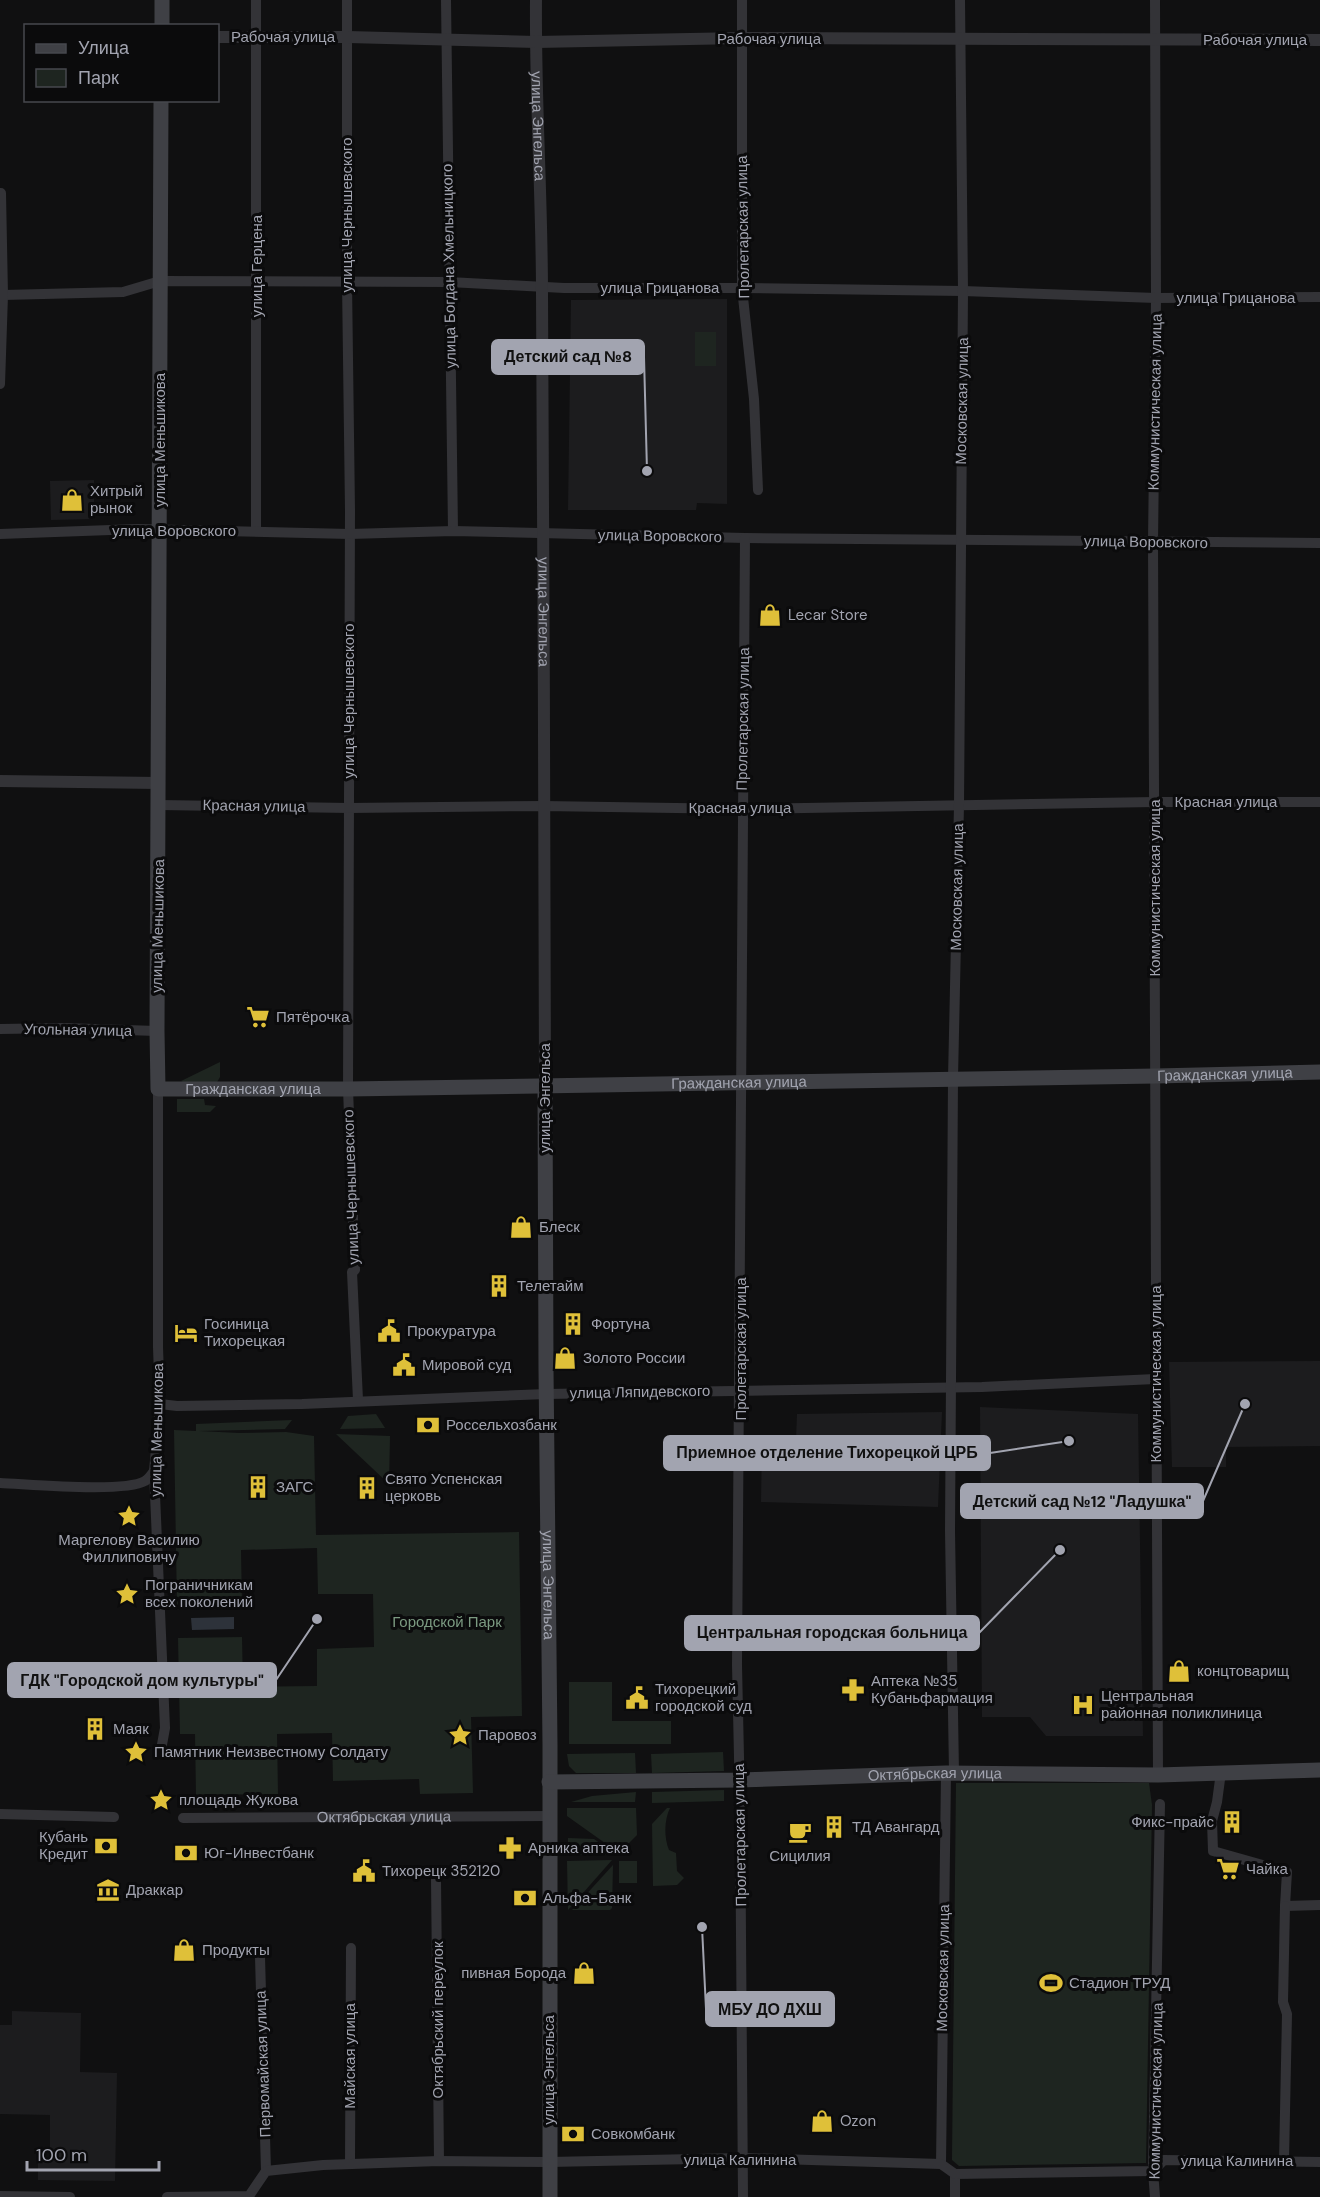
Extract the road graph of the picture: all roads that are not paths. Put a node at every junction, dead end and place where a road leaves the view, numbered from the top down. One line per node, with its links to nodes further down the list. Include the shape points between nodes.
1 (162, 0): 9 (main road)
2 (256, 0): 12 (street, улица Герцена)
3 (347, 0): 11 (street, улица Чернышевского)
4 (446, 0): 13 (street, улица Богдана Хмельницкого)
5 (536, 0): 18 (street, улица Энгельса)
6 (742, 0): 14 (street, Пролетарская улица)
7 (960, 0): 15 (street, Московская улица)
8 (1155, 0): 16 (street, Коммунистическая улица)
9 (162, 24)
10 (219, 37): 12 (street, Рабочая улица)
11 (348, 37): 12 (street, Рабочая улица); 13 (street, Рабочая улица); 23 (street, улица Чернышевского)
12 (256, 39): 22 (street, улица Герцена)
13 (446, 39): 18 (street, Рабочая улица); 24 (street, улица Богдана Хмельницкого)
14 (741, 39): 15 (street, Рабочая улица); 18 (street, Рабочая улица); 26 (street, Пролетарская улица)
15 (960, 40): 16 (street, Рабочая улица); 27 (street, Московская улица)
16 (1155, 40): 17 (street, Рабочая улица); 30 (street, Коммунистическая улица)
17 (1320, 40)
18 (536, 42): 25 (street, улица Энгельса)
19 (161, 102): 21 (main road, улица Меньшикова)
20 (1, 193): 28 (street)
21 (160, 281): 22 (street, улица Грицанова); 28 (street, улица Грицанова, via 123,292); 33 (main road, улица Меньшикова)
22 (257, 281): 23 (street, улица Грицанова); 34 (street, улица Герцена)
23 (347, 282): 24 (street, улица Грицанова); 38 (street, улица Чернышевского)
24 (449, 282): 25 (street, улица Грицанова); 35 (street, улица Богдана Хмельницкого)
25 (542, 286): 26 (street, улица Грицанова); 36 (street, улица Энгельса)
26 (742, 288): 27 (street, улица Грицанова); 32 (street, Пролетарская улица, via 754,399)
27 (963, 291): 30 (street, улица Грицанова); 40 (street, Московская улица)
28 (3, 295): 31 (street)
29 (1320, 297): 30 (street, улица Грицанова)
30 (1156, 298): 41 (street, Коммунистическая улица)
31 (0, 384)
32 (758, 490)
33 (160, 530): 34 (street, улица Воровского); 37 (street, улица Воровского); 44 (main road, улица Меньшикова)
34 (256, 531): 38 (street, улица Воровского)
35 (453, 531): 36 (street, улица Воровского); 38 (street, улица Воровского)
36 (544, 533): 39 (street, улица Воровского); 49 (street, улица Энгельса)
37 (0, 534)
38 (350, 534): 50 (street, улица Чернышевского)
39 (745, 538): 40 (street, улица Воровского); 51 (street, Пролетарская улица)
40 (960, 540): 41 (street, улица Воровского); 48 (street, Московская улица)
41 (1153, 542): 42 (street, улица Воровского); 45 (street, Коммунистическая улица)
42 (1320, 543)
43 (0, 782): 44 (street)
44 (159, 783): 47 (main road, улица Меньшикова)
45 (1155, 802): 46 (street, Красная улица); 48 (street, Красная улица); 55 (street, Коммунистическая улица)
46 (1320, 802)
47 (159, 805): 50 (street, Красная улица); 53 (main road, улица Меньшикова)
48 (959, 805): 51 (street, Красная улица); 56 (street, Московская улица)
49 (543, 806): 50 (street, Красная улица); 51 (street, Красная улица); 58 (street, улица Энгельса)
50 (349, 808): 60 (street, улица Чернышевского)
51 (742, 809): 57 (street, Пролетарская улица)
52 (0, 1029): 53 (street, Угольная улица)
53 (157, 1031): 59 (main road, улица Меньшикова)
54 (1320, 1072): 55 (main road, Гражданская улица)
55 (1156, 1076): 56 (main road, Гражданская улица); 61 (street, Коммунистическая улица)
56 (953, 1078): 57 (main road, Гражданская улица); 62 (street, Московская улица)
57 (743, 1082): 58 (main road, Гражданская улица); 63 (street, Пролетарская улица)
58 (545, 1085): 60 (main road, Гражданская улица); 64 (main road, улица Энгельса)
59 (158, 1089): 60 (main road, Гражданская улица); 66 (street, улица Меньшикова)
60 (348, 1089): 65 (street, улица Чернышевского)
61 (1155, 1379): 62 (street, улица Ляпидевского); 73 (street, Коммунистическая улица)
62 (952, 1386): 63 (street, улица Ляпидевского); 72 (street, Московская улица)
63 (739, 1390): 64 (street, улица Ляпидевского); 74 (street, Пролетарская улица)
64 (546, 1394): 65 (street, улица Ляпидевского); 75 (main road, улица Энгельса)
65 (358, 1400): 66 (street, улица Ляпидевского)
66 (160, 1404): 67 (street, улица Меньшикова)
67 (154, 1471): 68 (street, via 146,1481 135,1485); 69 (street, улица Меньшикова, via 165,1728)
68 (0, 1483)
69 (161, 1750)
70 (1320, 1770): 71 (main road, Октябрьская улица)
71 (1221, 1772): 73 (main road, Октябрьская улица); 83 (street, via 1212,1821 1213,1851 1287,1872)
72 (950, 1773): 73 (main road, Октябрьская улица); 74 (main road, Октябрьская улица); 92 (street, Московская улица)
73 (1158, 1775)
74 (740, 1780): 75 (main road, Октябрьская улица); 86 (street, Пролетарская улица)
75 (549, 1782): 78 (main road, улица Энгельса)
76 (1160, 1804): 94 (street, Коммунистическая улица)
77 (0, 1814): 79 (street)
78 (550, 1816): 80 (street, Октябрьская улица); 89 (main road, улица Энгельса)
79 (114, 1817)
80 (183, 1818)
81 (436, 1879): 87 (street, Октябрьский переулок)
82 (1320, 1905): 83 (street)
83 (1285, 1906): 88 (street)
84 (351, 1948): 91 (street, Майская улица)
85 (260, 1957): 93 (street, Первомайская улица)
86 (743, 2158): 89 (street, улица Калинина); 92 (street, улица Калинина); 100 (street, Пролетарская улица)
87 (439, 2161): 89 (street, улица Калинина); 91 (street, улица Калинина)
88 (1284, 2161): 90 (street, улица Калинина); 94 (street, улица Калинина, via 1164,2160)
89 (549, 2162): 99 (main road, улица Энгельса)
90 (1320, 2162)
91 (350, 2164): 93 (street, улица Калинина)
92 (941, 2164): 95 (street)
93 (266, 2171): 98 (street, via 249,2196)
94 (1153, 2171): 95 (street, улица Калинина); 102 (street, Коммунистическая улица)
95 (955, 2174): 101 (street)
96 (0, 2196): 97 (street)
97 (70, 2197)
98 (168, 2197)
99 (550, 2197)
100 (743, 2197)
101 (955, 2197)
102 (1155, 2197)

